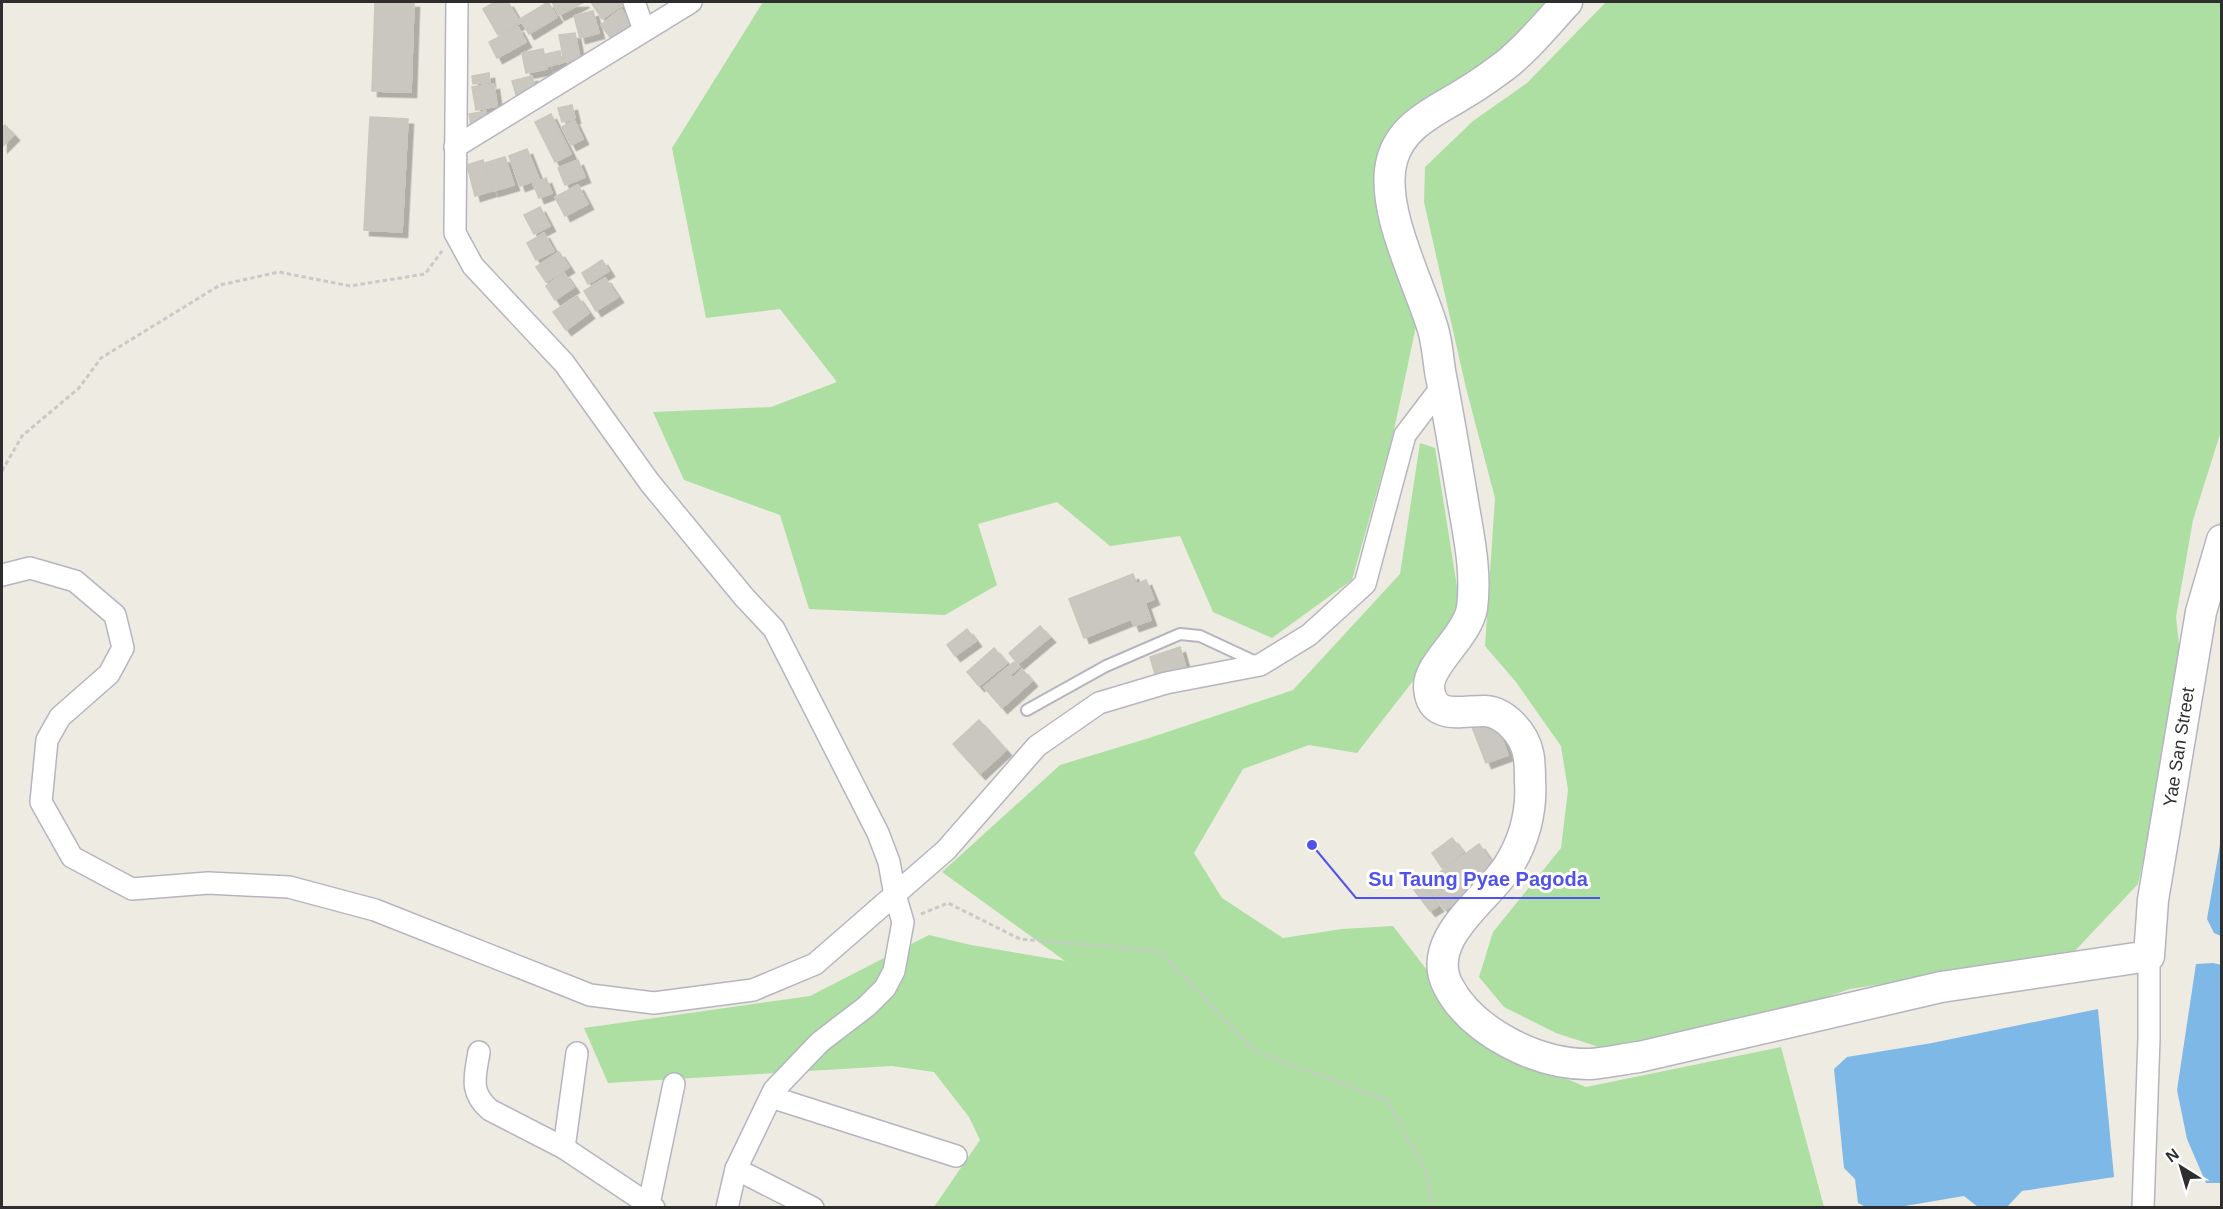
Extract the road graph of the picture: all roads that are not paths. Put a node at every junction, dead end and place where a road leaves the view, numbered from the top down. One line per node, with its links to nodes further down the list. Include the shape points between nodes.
1 (459, 2): 6 (street)
2 (634, 2): 5 (street)
3 (691, 2): 5 (street)
4 (1567, 2): 7 (main road, via 1506,65 1427,114 1406,134 1392,159 1389,187 1397,225 1434,332)
5 (644, 30): 6 (street)
6 (455, 147): 12 (street, via 454,233 473,266 564,363 651,483 774,629 878,833)
7 (1443, 385): 10 (street, via 1405,435 1365,584 1309,635); 13 (main road, via 1474,564 1472,607 1468,623 1432,674 1429,686 1434,701 1444,711 1488,711 1506,719 1518,732 1528,751 1532,800 1524,834 1507,868 1449,936 1443,958 1446,981 1461,1007 1486,1029 1514,1046 1549,1059 1589,1064 1639,1057 1941,987)
8 (2222, 540): 13 (main road, Yae San Street, via 2201,612 2153,900)
9 (2, 575): 12 (street, via 30,568 75,581 115,615 123,648 109,674 60,717 47,740 41,802 72,857 132,889 208,883 289,887 375,910 590,995 654,1004 753,990 815,964)
10 (1260, 665): 11 (lane, via 1200,636 1180,634 1106,666); 12 (street, via 1166,683 1099,703 1037,746 946,849)
11 (1027, 710)
12 (895, 895): 17 (street, via 903,922 894,971 885,988 820,1042)
13 (2149, 956): 24 (street)
14 (479, 1052): 18 (street, via 474,1085 480,1102)
15 (577, 1053): 18 (street)
16 (674, 1084): 21 (street)
17 (771, 1097): 19 (street); 20 (street)
18 (564, 1148): 21 (street)
19 (956, 1156)
20 (736, 1169): 22 (street); 23 (street)
21 (652, 1206)
22 (727, 1208)
23 (813, 1208)
24 (2143, 1208)

